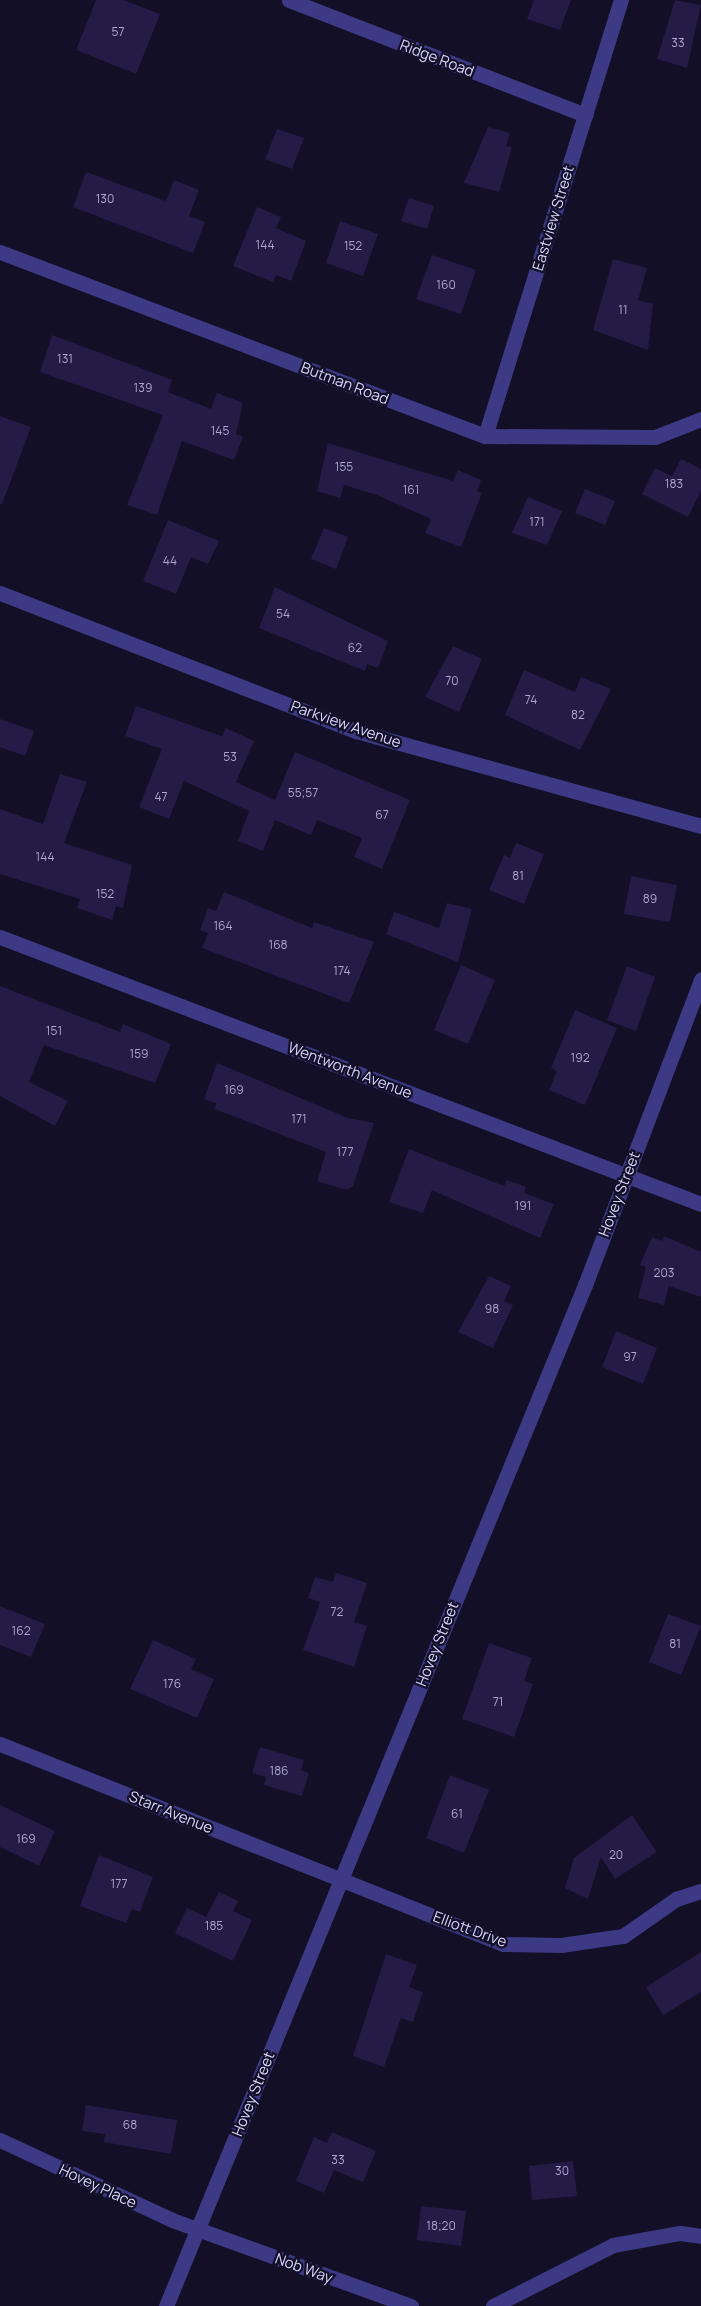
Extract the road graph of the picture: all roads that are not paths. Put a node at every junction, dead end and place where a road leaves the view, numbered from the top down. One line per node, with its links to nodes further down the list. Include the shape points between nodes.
1 (288, 0): 3 (street, Ridge Road)
2 (621, 0): 3 (street, Eastview Street)
3 (585, 115): 6 (street, Eastview Street)
4 (0, 252): 6 (street, Butman Road)
5 (701, 419): 6 (street, Butman Road, via 655,437)
6 (485, 436)
7 (0, 593): 8 (street, Parkview Avenue, via 356,731)
8 (701, 826)
9 (0, 937): 11 (street, Wentworth Avenue)
10 (701, 979): 11 (street, Hovey Street)
11 (626, 1176): 12 (street, Wentworth Avenue); 14 (street, Hovey Street)
12 (701, 1204)
13 (0, 1744): 14 (street, Starr Avenue)
14 (341, 1879): 15 (street, Elliott Drive, via 504,1944 561,1945 623,1936 676,1899); 17 (street, Hovey Street)
15 (701, 1891)
16 (0, 2140): 17 (street, Hovey Place)
17 (197, 2229): 19 (street, Hovey Street); 20 (street, Nob Way)
18 (701, 2236): 21 (street, via 681,2233 613,2245)
19 (166, 2306)
20 (411, 2306)
21 (492, 2306)

